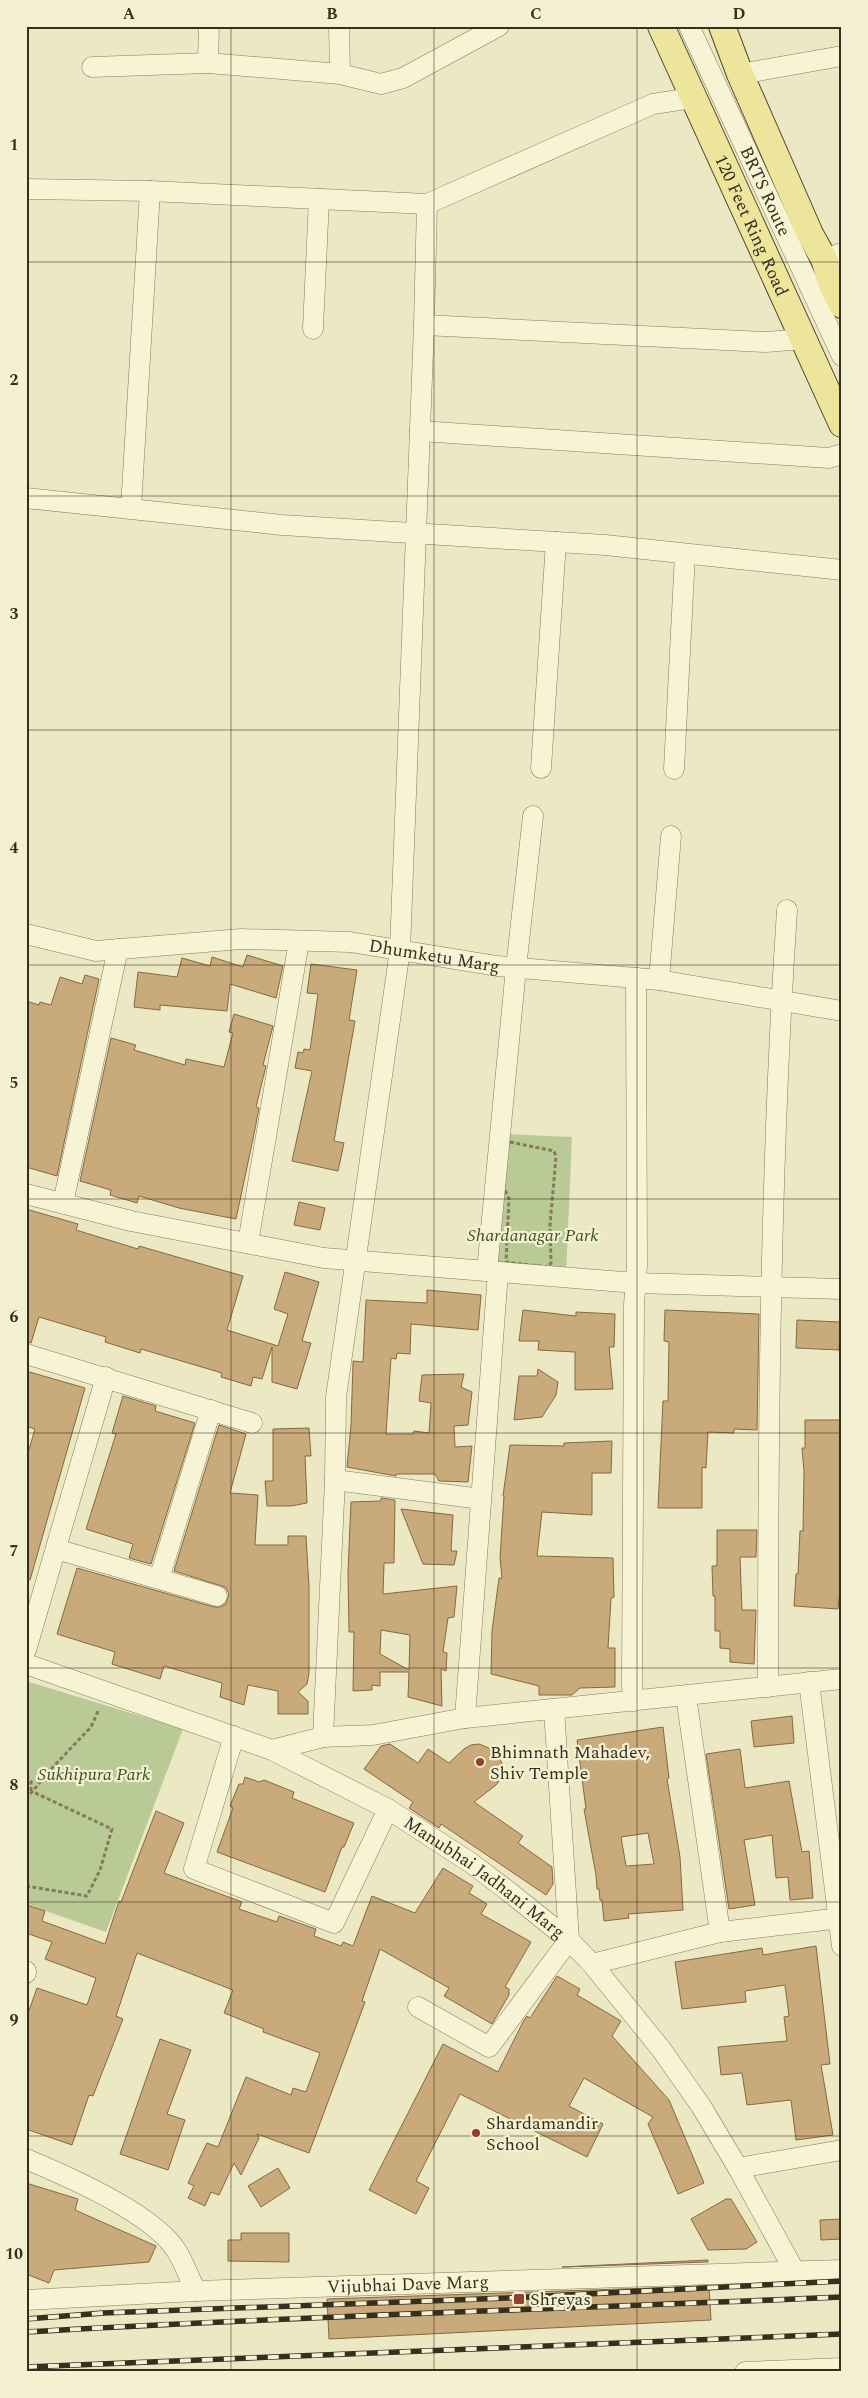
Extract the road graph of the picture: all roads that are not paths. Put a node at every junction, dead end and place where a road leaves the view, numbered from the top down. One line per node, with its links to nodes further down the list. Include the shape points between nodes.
1 (209, 26): 8 (street)
2 (339, 26): 10 (street)
3 (499, 26): 10 (street, via 404,78 381,84)
4 (661, 26): 12 (main road, 120 Feet Ring Road)
5 (689, 26): 22 (street, BRTS Route)
6 (722, 26): 11 (main road)
7 (842, 56): 11 (street)
8 (208, 63): 9 (street); 10 (street)
9 (92, 67)
10 (340, 74)
11 (740, 74): 17 (main road, via 810,234)
12 (692, 98): 16 (street, via 653,104); 21 (main road, 120 Feet Ring Road)
13 (26, 189): 14 (street)
14 (150, 191): 15 (street); 27 (street)
15 (319, 198): 16 (street); 20 (street)
16 (427, 204): 19 (street)
17 (833, 256): 18 (main road, via 831,282)
18 (842, 305)
19 (424, 325): 21 (street, via 766,342); 24 (street)
20 (313, 329)
21 (803, 339): 23 (main road, 120 Feet Ring Road)
22 (842, 356)
23 (842, 424)
24 (420, 431): 25 (street, via 829,458); 28 (street)
25 (842, 454)
26 (26, 498): 27 (street)
27 (131, 508): 28 (street, via 282,524)
28 (417, 533): 29 (street); 40 (street)
29 (556, 542): 30 (street); 32 (street)
30 (684, 554): 31 (street); 33 (street)
31 (842, 570)
32 (541, 768)
33 (674, 769)
34 (533, 816): 41 (street)
35 (671, 836): 43 (street)
36 (787, 910): 44 (street)
37 (26, 934): 39 (street, Dhumketu Marg, via 96,951)
38 (299, 940): 39 (street, Dhumketu Marg, via 241,939); 40 (street, Dhumketu Marg, via 350,942); 48 (street)
39 (118, 949): 47 (street)
40 (400, 950): 41 (street, Dhumketu Marg); 49 (street)
41 (516, 968): 42 (street, Dhumketu Marg); 50 (street)
42 (636, 978): 43 (street, Dhumketu Marg); 51 (street)
43 (659, 980): 44 (street, Dhumketu Marg)
44 (781, 1000): 45 (street, Dhumketu Marg); 52 (street)
45 (842, 1011)
46 (26, 1194): 47 (street)
47 (63, 1203): 48 (street, via 131,1221)
48 (248, 1243): 49 (street, via 324,1258)
49 (356, 1260): 50 (street); 58 (street, via 336,1396)
50 (497, 1268): 51 (street); 59 (street)
51 (636, 1283): 52 (street); 69 (street)
52 (771, 1286): 53 (street); 67 (street)
53 (842, 1289)
54 (26, 1354): 55 (street)
55 (106, 1377): 56 (street); 60 (street)
56 (211, 1410): 57 (street); 61 (street)
57 (252, 1423)
58 (335, 1480): 59 (street); 73 (street)
59 (481, 1499): 71 (street)
60 (56, 1550): 61 (street); 63 (street)
61 (159, 1579): 62 (street)
62 (217, 1596)
63 (26, 1650)
64 (26, 1664): 72 (street, Manubhai Jadhani Marg)
65 (842, 1679): 66 (street)
66 (809, 1682): 67 (street); 76 (street)
67 (768, 1687): 68 (street)
68 (686, 1696): 69 (street); 77 (street)
69 (634, 1701): 70 (street)
70 (554, 1709): 71 (street); 78 (street)
71 (465, 1718): 73 (street, via 373,1735)
72 (234, 1736): 74 (street, Manubhai Jadhani Marg); 75 (street, via 194,1868 334,1923)
73 (323, 1737): 74 (street)
74 (272, 1750): 75 (street, Manubhai Jadhani Marg)
75 (388, 1809): 78 (street, Manubhai Jadhani Marg, via 471,1863)
76 (840, 1918): 77 (street); 79 (street)
77 (720, 1932): 80 (street)
78 (568, 1940): 80 (street, Manubhai Jadhani Marg); 81 (street, via 489,2047)
79 (842, 1946)
80 (592, 1964): 84 (street, Manubhai Jadhani Marg, via 666,2057)
81 (418, 2007)
82 (842, 2150): 84 (street)
83 (26, 2160): 87 (street, via 92,2190 151,2226 176,2249)
84 (738, 2168): 86 (street, Manubhai Jadhani Marg)
85 (842, 2270): 86 (street, Vijubhai Dave Marg)
86 (794, 2272): 87 (street, Vijubhai Dave Marg)
87 (196, 2291): 88 (street, Vijubhai Dave Marg)
88 (26, 2300)
89 (842, 2368): 90 (street)
90 (745, 2372)

